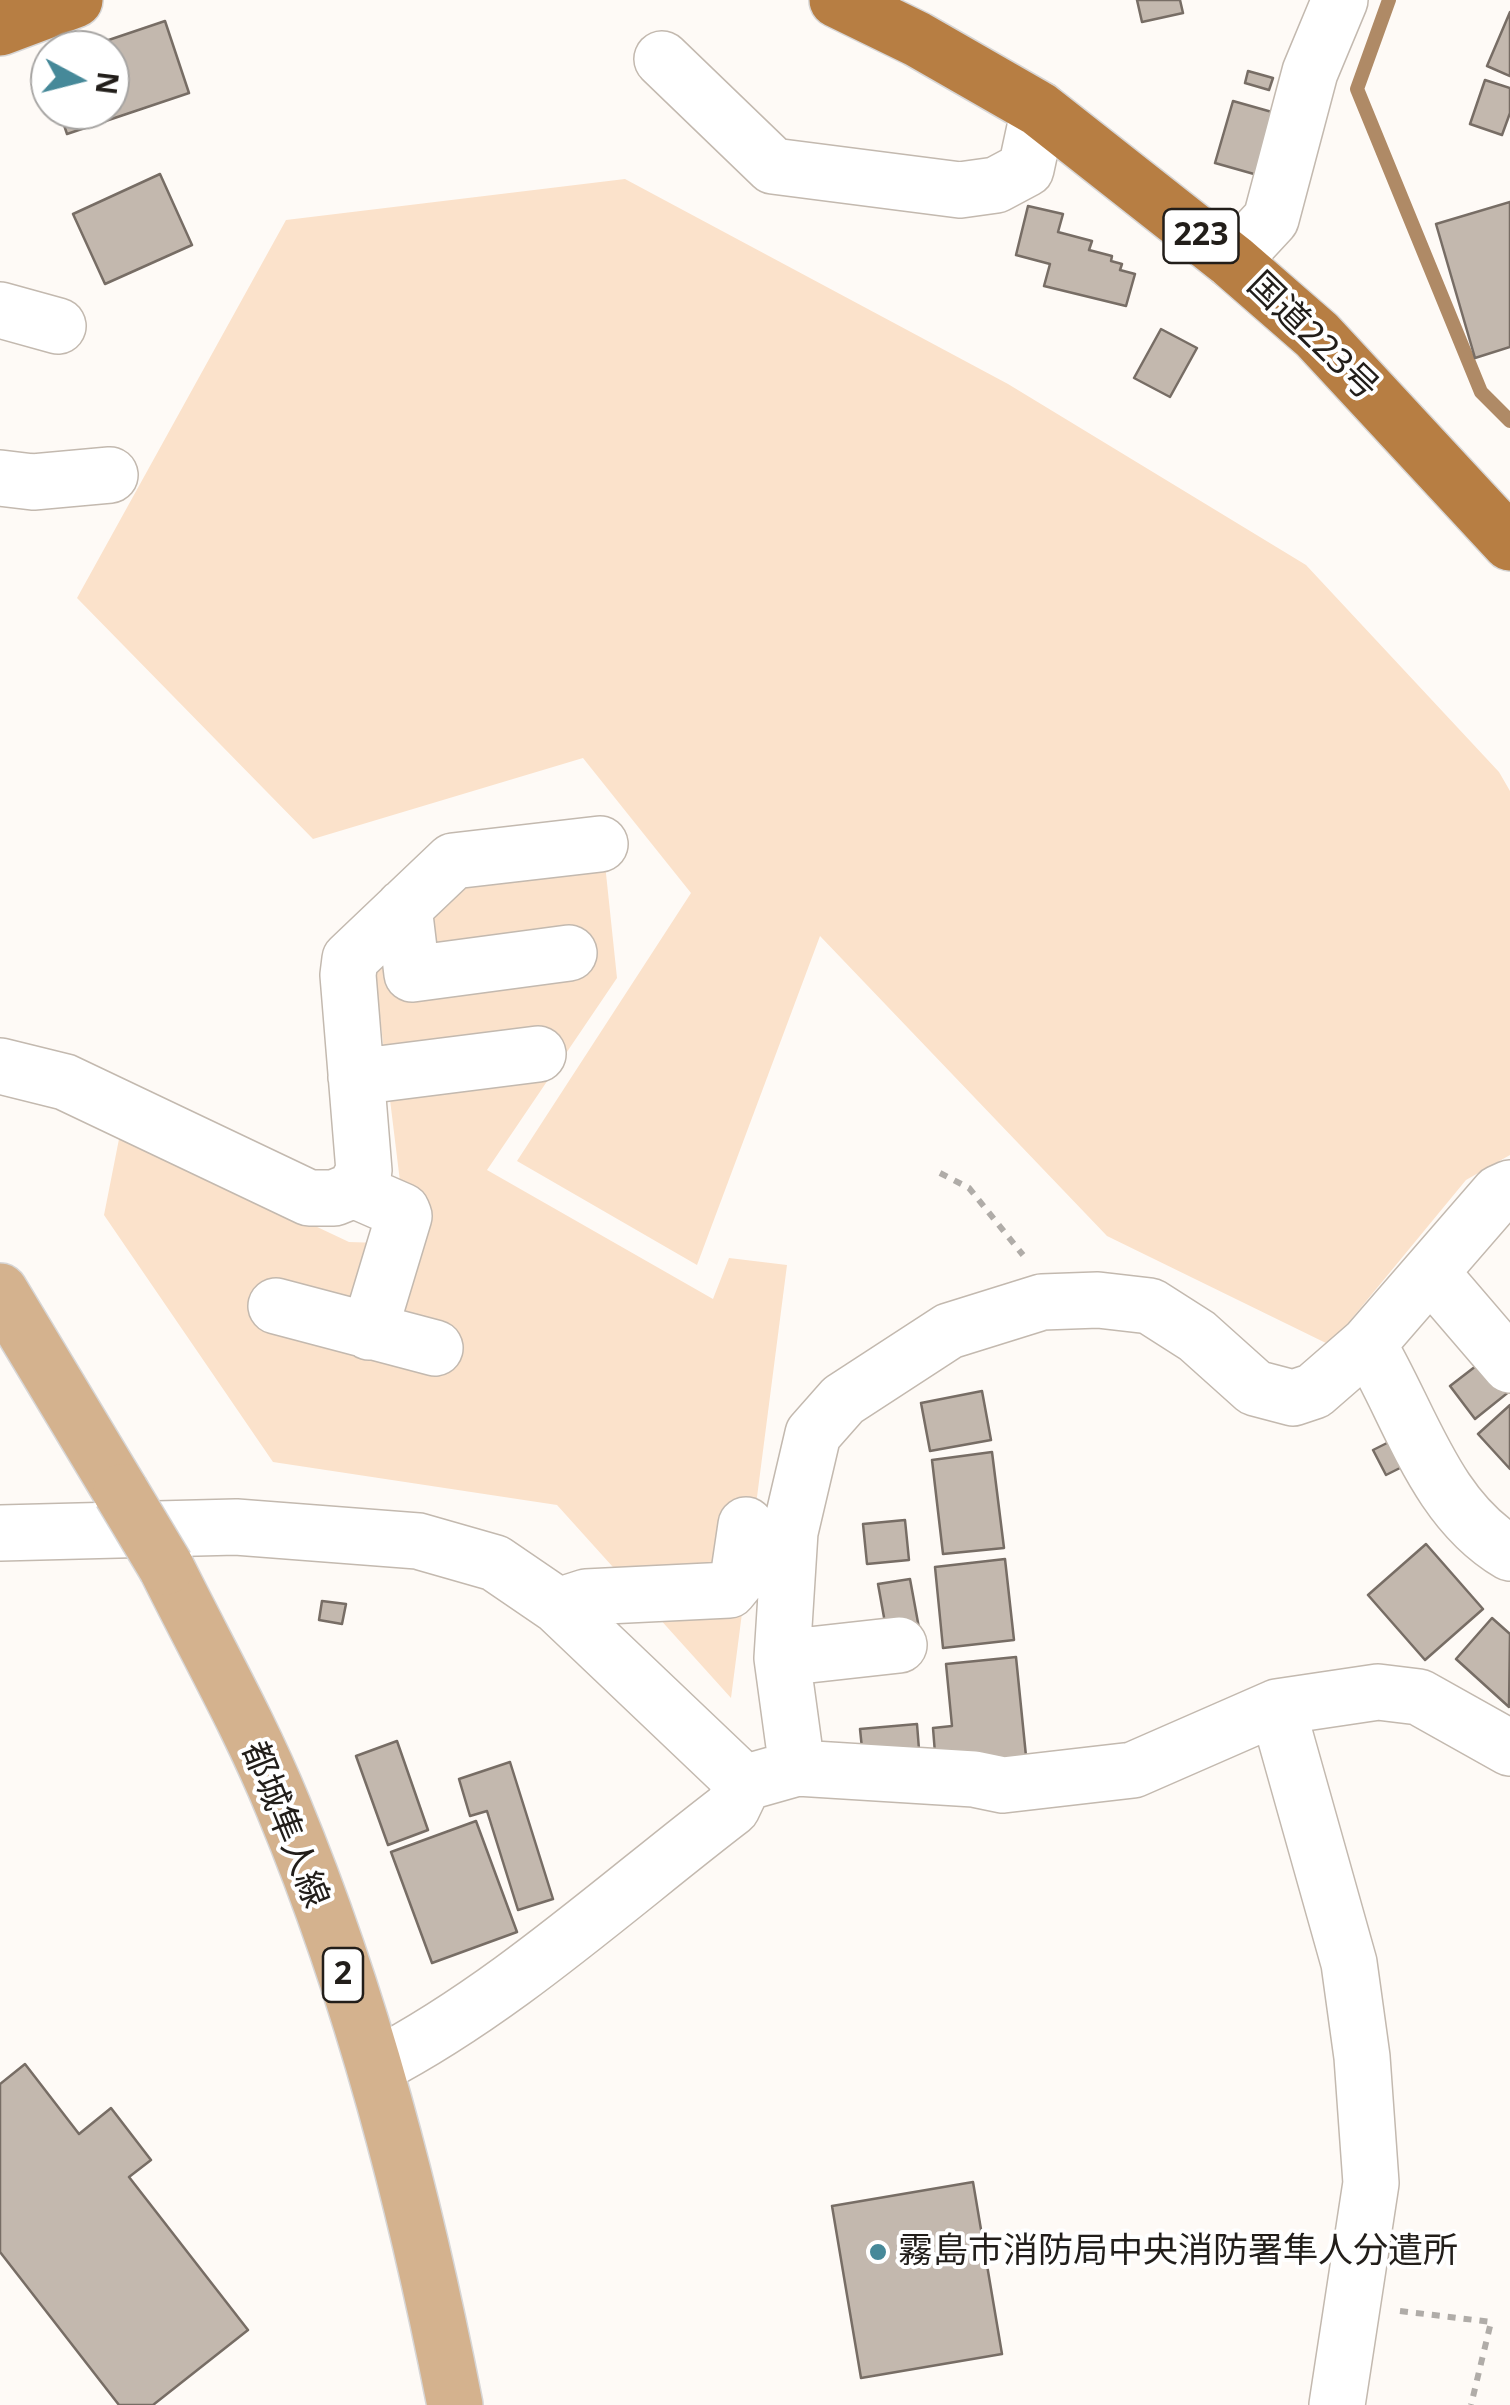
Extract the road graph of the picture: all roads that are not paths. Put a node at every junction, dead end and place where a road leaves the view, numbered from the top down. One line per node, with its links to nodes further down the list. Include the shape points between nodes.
1 (74, 0): 4 (highway)
2 (837, 0): 6 (highway, 国道223号 / 223)
3 (1340, 0): 7 (street, via 1310,72 1271,219)
4 (0, 28)
5 (662, 59): 6 (street, via 773,166 960,190 996,184 1026,169)
6 (1039, 109): 7 (highway, 国道223号 / 223)
7 (1232, 261): 12 (highway, 国道223号 / 223, via 1317,335)
8 (0, 310): 9 (street)
9 (58, 326)
10 (110, 475): 11 (street)
11 (0, 478)
12 (1510, 542)
13 (600, 844): 14 (street, via 453,861)
14 (404, 907): 15 (street, via 412,974); 18 (street, via 350,958)
15 (569, 953)
16 (538, 1054): 18 (street)
17 (0, 1066): 20 (street, via 65,1082 309,1198)
18 (356, 1076): 20 (street, via 364,1171)
19 (1510, 1188): 21 (street)
20 (354, 1190): 24 (street, via 404,1216)
21 (1431, 1273): 26 (street); 28 (street)
22 (0, 1291): 25 (main road, 都城隼人線 / 2)
23 (276, 1306): 24 (street)
24 (369, 1332): 27 (street)
25 (15, 1338): 39 (main road, 都城隼人線 / 2, bridge, via 166,1567 283,1806)
26 (1368, 1344): 31 (street, via 1452,1504); 34 (street, via 1314,1391 1293,1398 1254,1388 1198,1336 1150,1306 1042,1302 950,1331 842,1400 813,1434 790,1532)
27 (435, 1348)
28 (1510, 1366)
29 (746, 1525): 32 (street, via 738,1580 729,1590 586,1597)
30 (0, 1534): 32 (street, via 236,1527 418,1542 496,1563)
31 (1510, 1554)
32 (558, 1606): 38 (street)
33 (899, 1645): 34 (street)
34 (782, 1658): 37 (street)
35 (1277, 1707): 36 (street, via 1378,1692 1419,1698); 37 (street, via 1133,1770 1003,1786); 41 (street, via 1349,1963 1362,2056 1371,2183)
36 (1510, 1748)
37 (797, 1768): 38 (street)
38 (744, 1783): 39 (street, via 732,1808 559,1942 427,2040)
39 (376, 2067): 40 (main road, 都城隼人線 / 2, via 421,2234)
40 (456, 2405)
41 (1338, 2405)

